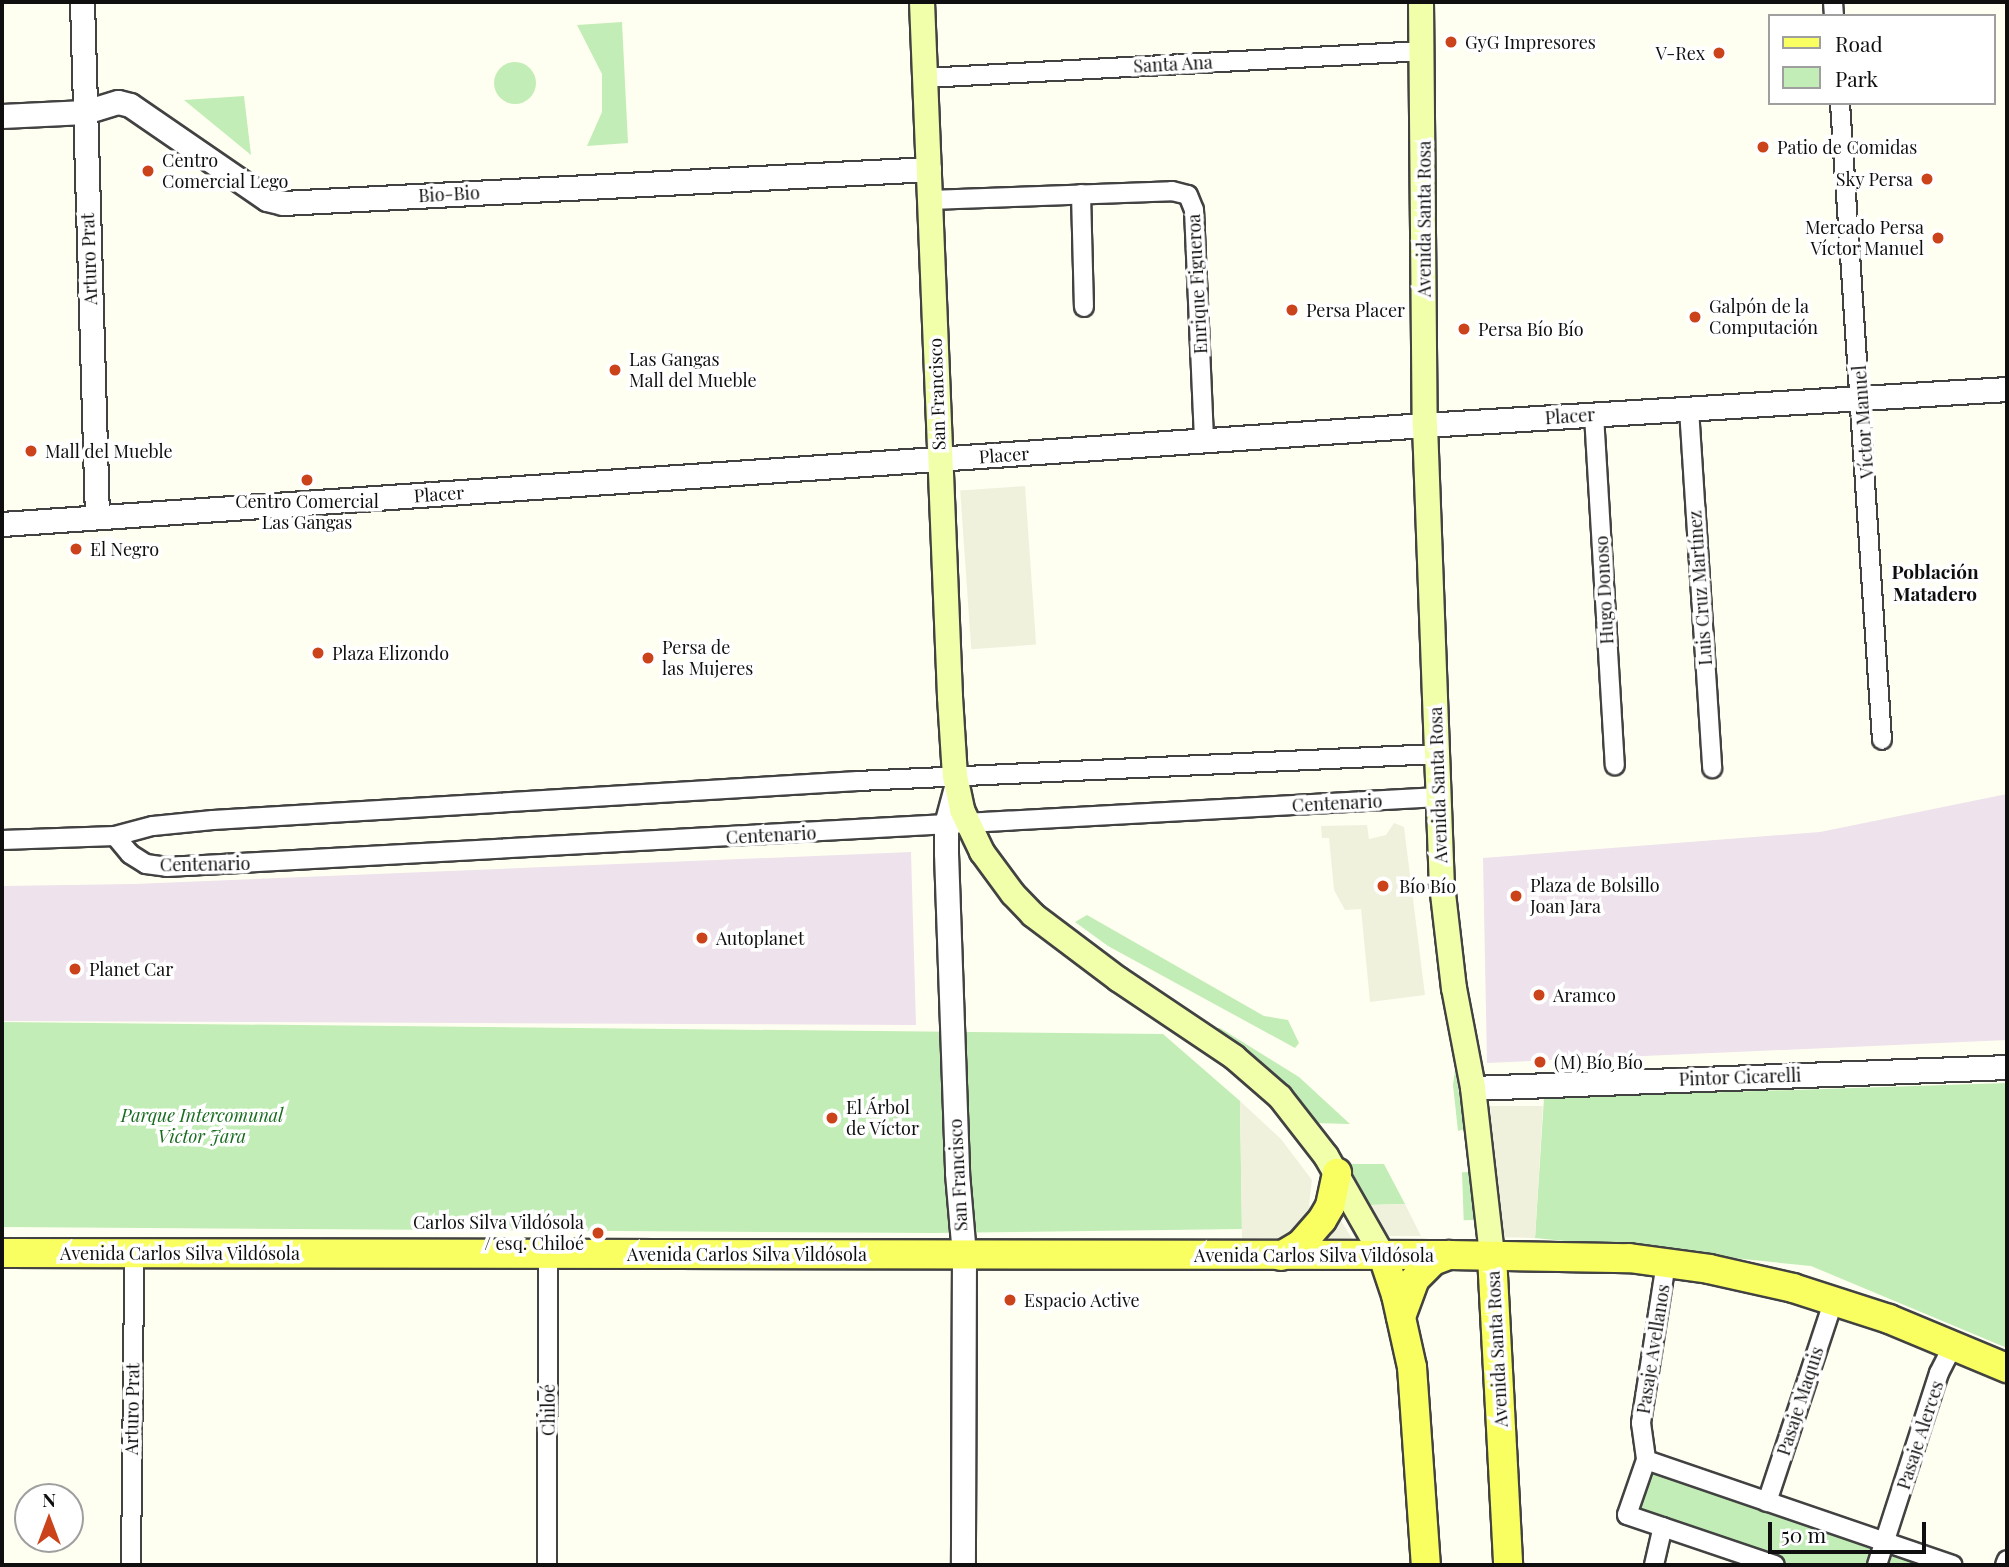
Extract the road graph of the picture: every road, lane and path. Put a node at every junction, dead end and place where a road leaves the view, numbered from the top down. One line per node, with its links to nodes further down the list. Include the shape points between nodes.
1 (82, 2): 7 (street, Arturo Prat)
2 (922, 2): 5 (main road, San Francisco)
3 (1420, 2): 4 (main road, Avenida Santa Rosa)
4 (1422, 51): 5 (street, Santa Ana); 17 (main road, Avenida Santa Rosa)
5 (925, 78): 9 (main road, San Francisco)
6 (1840, 105): 14 (street, Víctor Manuel)
7 (85, 112): 8 (street, Bio-Bio); 9 (street, Bio-Bio, via 118,102 131,104 267,199 283,203); 20 (street, Arturo Prat)
8 (2, 116)
9 (929, 169): 11 (main road, San Francisco)
10 (1081, 194): 11 (street, Enrique Figueroa); 12 (street); 18 (street, Enrique Figueroa, via 1178,191 1191,199)
11 (930, 200): 19 (main road, San Francisco)
12 (1084, 307)
13 (2007, 389): 14 (street, Placer)
14 (1861, 398): 15 (street, Placer); 22 (street, Víctor Manuel)
15 (1689, 409): 16 (street, Placer); 25 (street, Luis Cruz Martínez)
16 (1594, 415): 17 (street, Placer); 24 (street, Hugo Donoso)
17 (1425, 425): 18 (street, Placer); 23 (main road, Avenida Santa Rosa)
18 (1204, 441): 19 (street, Placer)
19 (940, 460): 20 (street, Placer); 26 (main road, San Francisco)
20 (97, 517): 21 (street, Placer)
21 (2, 524)
22 (1882, 740)
23 (1437, 754): 26 (street); 27 (main road, Avenida Santa Rosa)
24 (1615, 765)
25 (1713, 768)
26 (956, 781): 28 (main road, San Francisco); 29 (street, via 214,820)
27 (1439, 797): 28 (street, Centenario); 32 (main road, Avenida Santa Rosa, via 1454,988)
28 (957, 824): 29 (street, Centenario, via 167,867 146,864 130,854); 33 (main road, via 1033,915 1260,1077 1298,1117); 37 (street, San Francisco, via 957,1173)
29 (115, 835): 30 (street)
30 (2, 840)
31 (2007, 1067): 32 (street, Pintor Cicarelli)
32 (1473, 1088): 41 (main road, Avenida Santa Rosa)
33 (1337, 1173): 39 (main road, via 1322,1220 1301,1244); 40 (main road)
34 (2, 1253): 35 (main road, Avenida Carlos Silva Vildósola)
35 (134, 1253): 36 (main road, Avenida Carlos Silva Vildósola); 53 (street, Arturo Prat)
36 (548, 1254): 37 (main road, Avenida Carlos Silva Vildósola); 54 (street, Chiloé)
37 (964, 1254): 39 (main road, Avenida Carlos Silva Vildósola); 55 (street, San Francisco)
38 (1449, 1255): 40 (main road, Avenida Carlos Silva Vildósola); 41 (main road, Avenida Carlos Silva Vildósola); 44 (main road, via 1433,1261 1415,1279)
39 (1281, 1256): 40 (main road, Avenida Carlos Silva Vildósola)
40 (1383, 1256): 44 (main road)
41 (1492, 1256): 42 (main road, Avenida Carlos Silva Vildósola, via 1629,1258); 57 (main road, Avenida Santa Rosa)
42 (1666, 1263): 43 (main road, Avenida Carlos Silva Vildósola, via 1752,1278); 47 (street, Pasaje Avellanos, via 1641,1423)
43 (1834, 1300): 45 (main road, Avenida Carlos Silva Vildósola); 48 (street, Pasaje Maquis)
44 (1401, 1317): 56 (main road, via 1416,1396)
45 (1953, 1345): 46 (main road, Avenida Carlos Silva Vildósola); 50 (street, Pasaje Alerces, via 1939,1373)
46 (2007, 1368)
47 (1646, 1460): 48 (street); 49 (street, Pasaje Avellanos, via 1627,1515)
48 (1767, 1502): 50 (street)
49 (1663, 1527): 52 (street); 58 (street)
50 (1885, 1542): 60 (street, Pasaje Alerces); 61 (street)
51 (2007, 1560): 62 (street)
52 (1748, 1561): 59 (street)
53 (131, 1565)
54 (547, 1565)
55 (962, 1565)
56 (1426, 1565)
57 (1508, 1565)
58 (1654, 1565)
59 (1774, 1565)
60 (1877, 1565)
61 (1952, 1565)
62 (2005, 1565)

